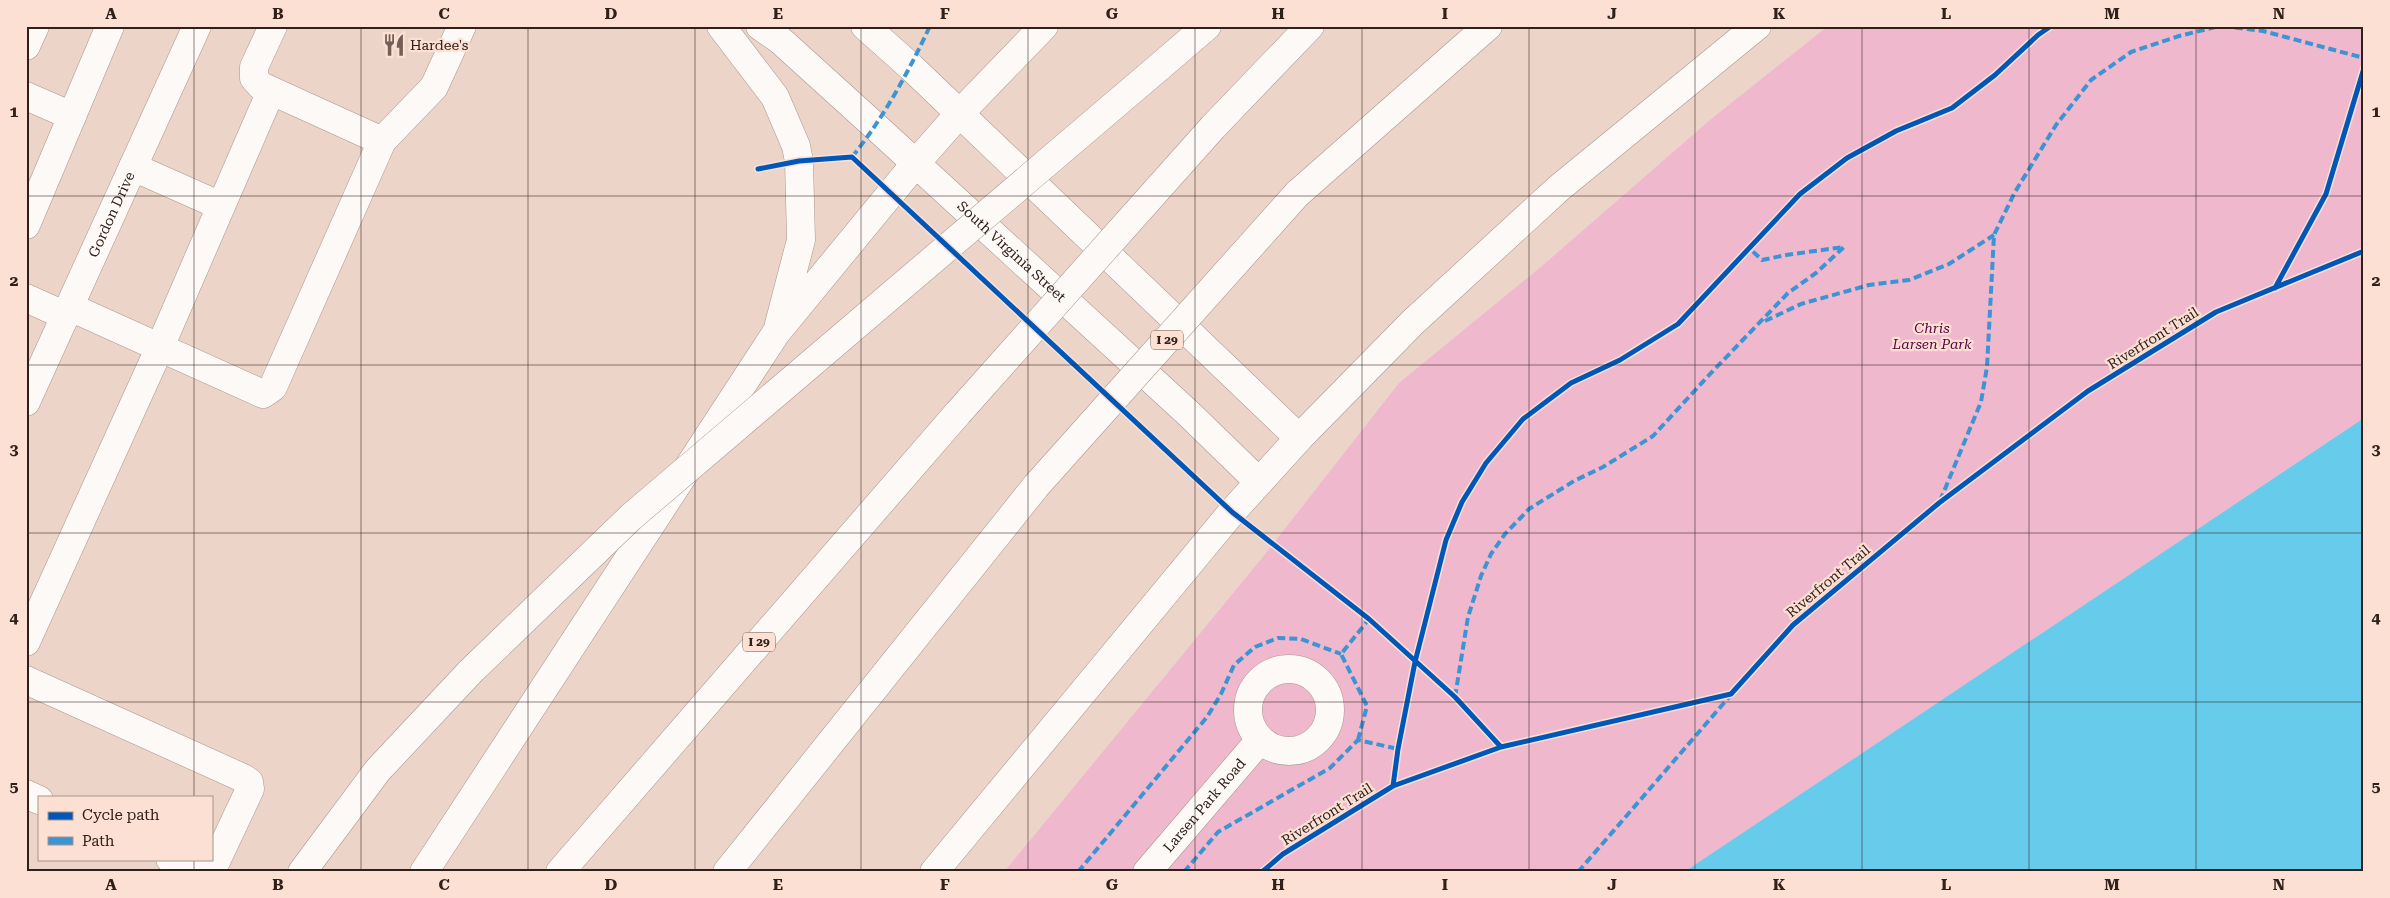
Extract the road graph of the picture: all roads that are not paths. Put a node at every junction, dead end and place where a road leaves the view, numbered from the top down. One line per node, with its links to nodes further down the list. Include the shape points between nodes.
1 (35, 26): 14 (main road)
2 (110, 26): 18 (main road)
3 (197, 26): 21 (main road, Gordon Drive)
4 (273, 26): 15 (main road, via 254,67 254,78)
5 (462, 26): 19 (main road, via 434,87)
6 (721, 26): 26 (main road, via 775,97 796,146 799,162 800,240)
7 (760, 26): 20 (main road, South Virginia Street, via 780,40)
8 (865, 26): 17 (main road)
9 (1044, 26): 17 (main road)
10 (1207, 26): 39 (main road, bridge, via 631,517 470,672 378,770)
11 (1310, 26): 41 (main road, I 29, bridge, via 1213,127 958,412)
12 (1488, 26): 42 (main road, I 29, bridge, via 1297,194 1036,486)
13 (1757, 26): 29 (main road, via 1559,188 1413,322)
14 (26, 46)
15 (271, 91): 19 (main road); 22 (main road)
16 (26, 96): 18 (main road)
17 (959, 114): 20 (main road); 29 (main road)
18 (72, 116): 23 (main road)
19 (382, 141): 27 (main road, via 273,387 263,394)
20 (915, 164): 26 (main road); 30 (main road, South Virginia Street)
21 (133, 167): 22 (main road); 25 (main road, Gordon Drive)
22 (221, 206): 27 (main road)
23 (26, 225)
24 (26, 298): 25 (main road)
25 (68, 311): 27 (main road); 28 (main road, Gordon Drive)
26 (776, 333): 40 (main road)
27 (160, 347): 31 (main road)
28 (26, 402)
29 (1298, 438): 30 (main road)
30 (1259, 482): 43 (main road)
31 (26, 642)
32 (26, 680): 38 (main road, via 248,782 250,788)
33 (1260, 740): 44 (main road, Larsen Park Road)
34 (26, 794): 35 (main road)
35 (38, 800)
36 (172, 860): 37 (main road)
37 (197, 872)
38 (211, 872)
39 (302, 872)
40 (424, 872)
41 (560, 872)
42 (727, 872)
43 (934, 872)
44 (1148, 872)

